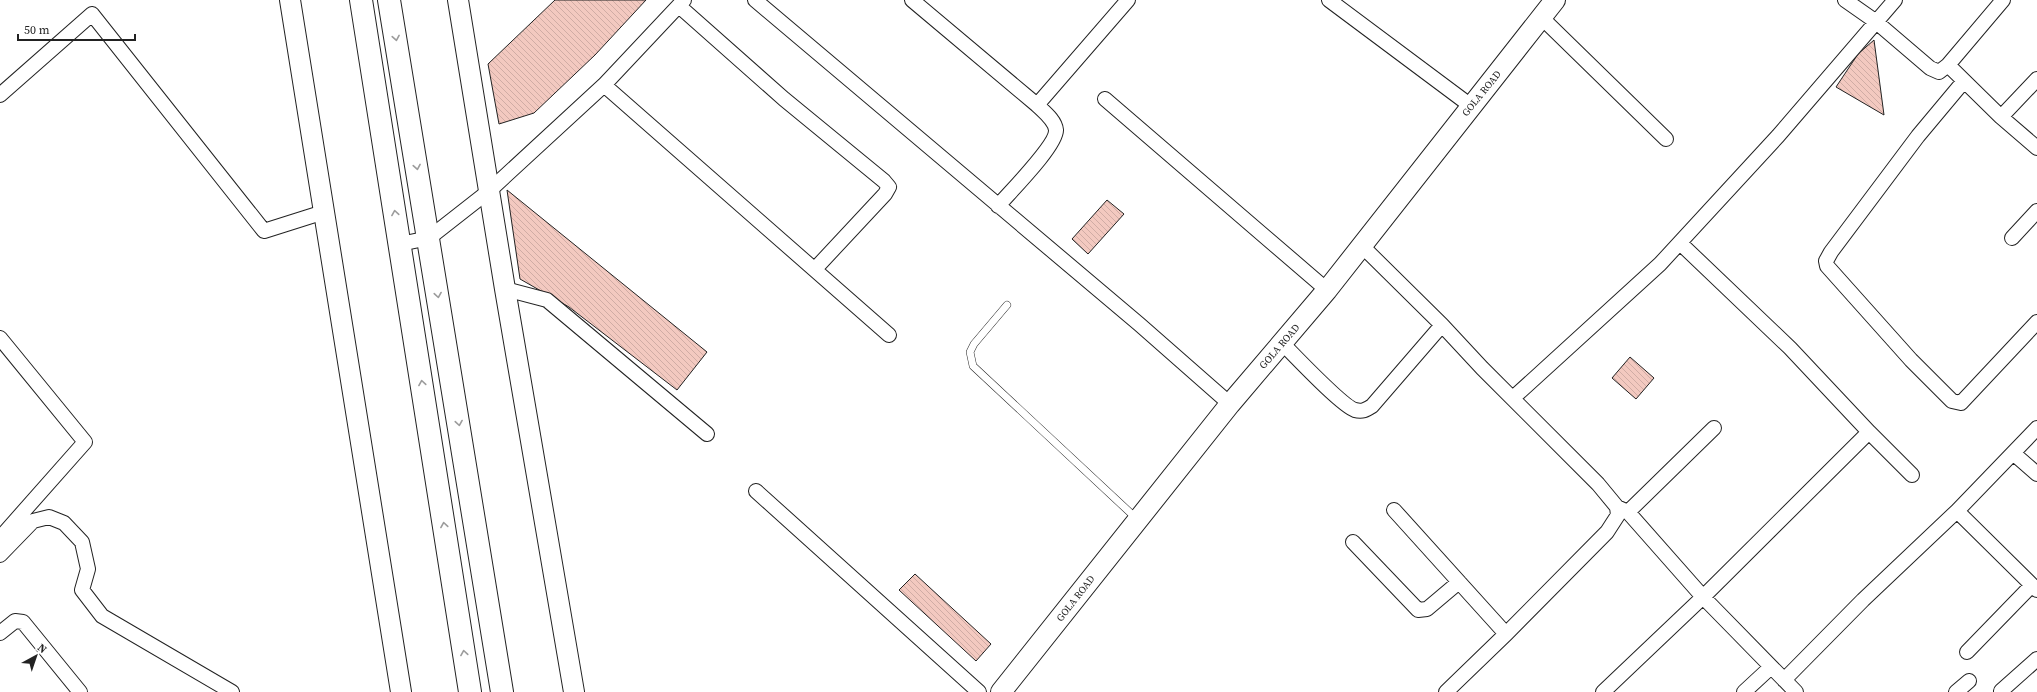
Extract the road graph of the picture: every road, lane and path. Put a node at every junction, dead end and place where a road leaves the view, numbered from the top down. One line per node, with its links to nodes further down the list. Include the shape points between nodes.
1 (290, 0): 30 (street)
2 (360, 0): 34 (highway, one-way to 2)
3 (389, 0): 31 (highway, one-way to 31)
4 (458, 0): 27 (street)
5 (755, 0): 28 (street)
6 (912, 0): 22 (street)
7 (1128, 0): 22 (street)
8 (1329, 0): 23 (street)
9 (1555, 0): 14 (street, GOLA ROAD)
10 (1845, 0): 15 (street)
11 (1895, 0): 15 (street)
12 (2003, 0): 16 (street)
13 (682, 3): 19 (street); 36 (street, via 784,99 884,181 889,188)
14 (1542, 18): 23 (street, GOLA ROAD); 25 (street)
15 (1875, 22): 16 (street, via 1930,68 1939,72); 33 (street, via 1778,136)
16 (1948, 65): 18 (street)
17 (2037, 79): 24 (street)
18 (1964, 81): 24 (street); 40 (street, via 1918,136 1826,261 1911,360 1952,400 1961,403)
19 (604, 85): 27 (street); 36 (street)
20 (0, 94): 30 (street, via 92,14 264,231)
21 (1104, 99): 38 (street)
22 (1037, 105): 28 (street, via 1053,122 1056,134 1047,149)
23 (1471, 106): 35 (street, GOLA ROAD)
24 (2001, 117): 26 (street)
25 (1666, 139)
26 (2037, 148)
27 (489, 191): 31 (street); 37 (street)
28 (998, 206): 46 (street)
29 (2037, 211): 32 (street)
30 (324, 212): 75 (street)
31 (429, 238): 34 (street); 77 (highway, one-way to 77)
32 (2012, 238)
33 (1680, 243): 45 (street); 49 (street, via 1790,348)
34 (400, 244): 76 (highway, one-way to 34)
35 (1361, 245): 38 (street, GOLA ROAD); 41 (street)
36 (815, 269): 42 (street)
37 (505, 289): 50 (street, via 547,300); 78 (street)
38 (1327, 290): 44 (street, GOLA ROAD)
39 (1007, 305): 58 (lane, via 974,344 970,352 973,366)
40 (2037, 322)
41 (1442, 325): 44 (street, via 1372,406 1360,411 1346,404); 45 (street)
42 (889, 335)
43 (0, 338): 59 (street, via 86,442)
44 (1282, 343): 46 (street, GOLA ROAD)
45 (1513, 398): 55 (street)
46 (1230, 404): 58 (street, GOLA ROAD)
47 (1714, 428): 55 (street)
48 (2037, 428): 51 (street)
49 (1869, 432): 52 (street); 64 (street)
50 (707, 434)
51 (2013, 453): 53 (street); 57 (street)
52 (1912, 474)
53 (2037, 474)
54 (756, 491): 79 (street)
55 (1622, 509): 64 (street); 66 (street, via 1607,532)
56 (1394, 510): 62 (street)
57 (1957, 511): 63 (street); 70 (street, via 1863,600)
58 (1137, 519): 80 (street, GOLA ROAD)
59 (0, 538)
60 (1353, 542): 62 (street, via 1418,610 1427,609)
61 (0, 555): 74 (street, via 33,521 49,517 64,523 82,542 88,569 82,590 102,616)
62 (1459, 582): 66 (street)
63 (2034, 588): 67 (street)
64 (1703, 597): 69 (street); 82 (street)
65 (0, 633): 73 (street, via 15,621 23,622)
66 (1506, 634): 81 (street)
67 (1967, 652)
68 (2037, 659): 72 (street)
69 (1771, 667): 70 (street); 83 (street)
70 (1784, 680): 84 (street)
71 (1969, 681): 85 (street)
72 (2001, 691)
73 (80, 692)
74 (232, 692)
75 (401, 692)
76 (470, 692)
77 (502, 692)
78 (574, 692)
79 (979, 692)
80 (1001, 692)
81 (1446, 692)
82 (1603, 692)
83 (1744, 692)
84 (1796, 692)
85 (1956, 692)

